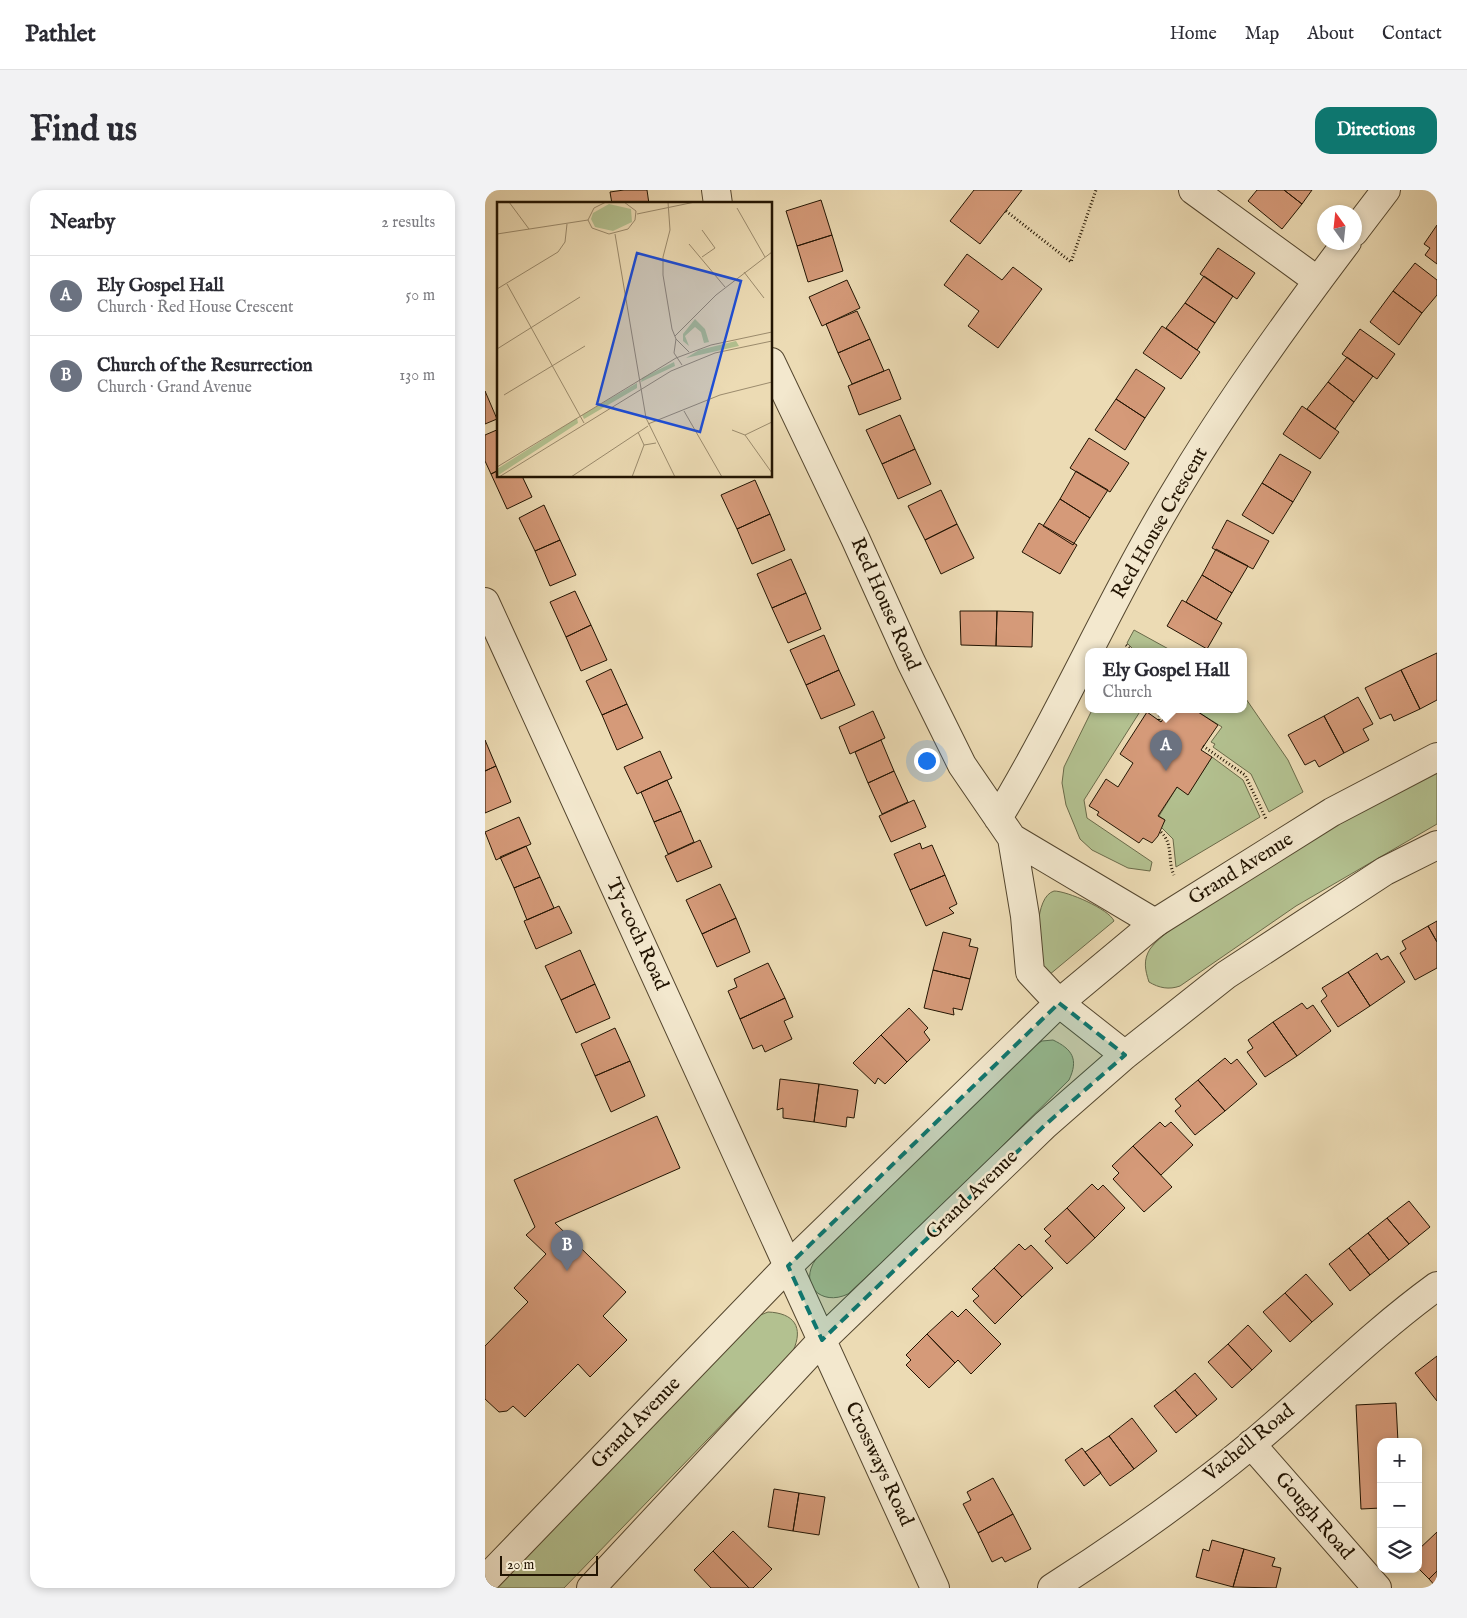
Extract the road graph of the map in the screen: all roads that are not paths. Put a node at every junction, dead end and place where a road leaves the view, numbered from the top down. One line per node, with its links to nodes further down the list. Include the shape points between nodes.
1 (1193, 190): 5 (street)
2 (1386, 190): 3 (street)
3 (1362, 223)
4 (1341, 250): 5 (street, Red House Crescent)
5 (1318, 281): 8 (street, Red House Crescent, via 1253,368 1180,483)
6 (773, 366): 11 (street, Red House Road, via 962,765)
7 (485, 602): 16 (street, Ty-coch Road)
8 (1090, 648)
9 (1085, 658): 11 (street, Red House Crescent, via 1030,766)
10 (1437, 757): 13 (street, Grand Avenue, via 1331,812)
11 (1005, 828): 13 (street, Red House Road); 14 (street, Red House Road, via 1025,916 1030,972)
12 (1437, 845): 15 (street, Grand Avenue, via 1385,871 1226,975)
13 (1155, 923): 14 (street, Grand Avenue)
14 (1059, 1003): 15 (street); 16 (street, Grand Avenue)
15 (1125, 1055): 18 (street, Grand Avenue, via 1045,1125)
16 (788, 1266): 18 (street); 20 (street, Grand Avenue)
17 (1437, 1286): 19 (street, Vachell Road)
18 (822, 1340): 21 (street, Grand Avenue); 22 (street, Crossways Road)
19 (1251, 1444): 23 (street, Vachell Road, via 1147,1524); 24 (street, Gough Road)
20 (485, 1580)
21 (591, 1588)
22 (935, 1588)
23 (1052, 1588)
24 (1377, 1588)

